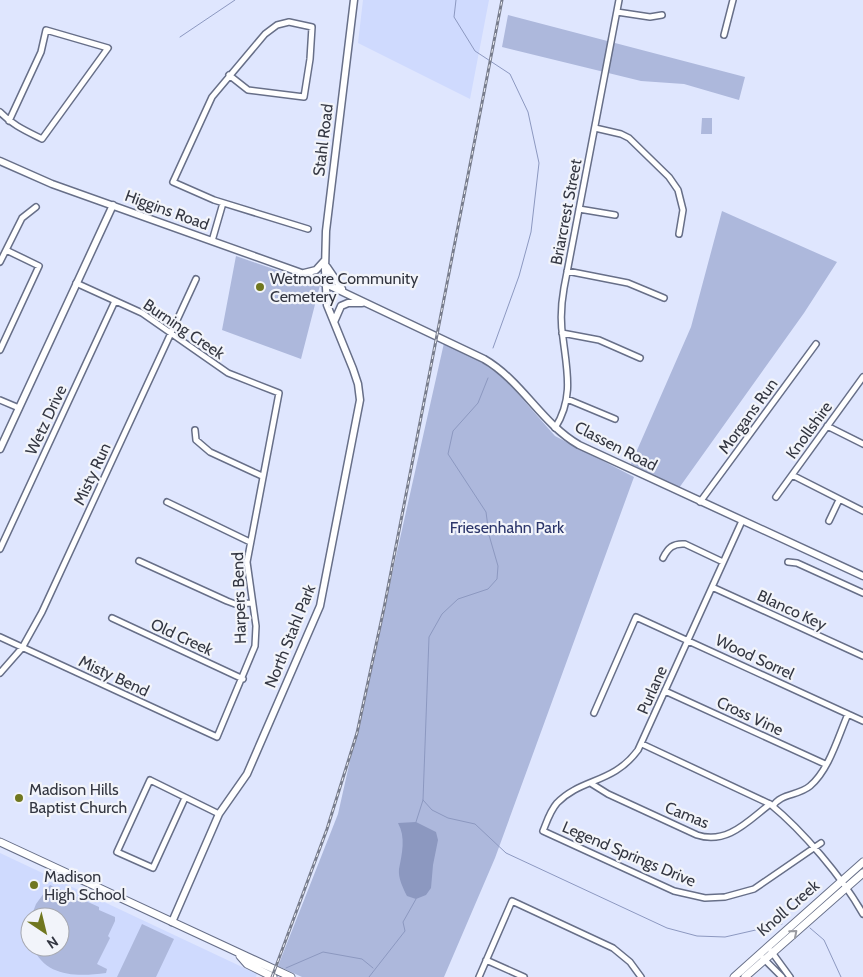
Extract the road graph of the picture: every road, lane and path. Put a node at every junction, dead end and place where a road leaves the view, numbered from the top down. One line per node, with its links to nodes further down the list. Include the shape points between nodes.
1 (354, 0): 22 (street, Stahl Road)
2 (619, 0): 4 (street, Briarcrest Street)
3 (733, 0): 6 (street)
4 (617, 12): 5 (street, via 650,17); 10 (street, Briarcrest Street)
5 (662, 15)
6 (724, 35)
7 (229, 75): 7 (street, via 277,25 289,22 312,27 304,97 248,90); 12 (street, via 212,97 172,182)
8 (0, 112): 9 (street)
9 (9, 121): 9 (street, via 41,52 46,30 108,48 42,139)
10 (594, 128): 15 (street, Briarcrest Street); 18 (street, via 629,138 672,181 682,205)
11 (0, 161): 13 (street, Higgins Road, via 52,184)
12 (223, 203): 17 (street); 19 (street)
13 (113, 205): 19 (street, Higgins Road); 26 (street)
14 (36, 207): 20 (street, via 22,218)
15 (579, 209): 16 (street); 23 (street, Briarcrest Street)
16 (615, 216)
17 (308, 229)
18 (679, 234)
19 (212, 241): 24 (street, Higgins Road)
20 (6, 250): 21 (street); 36 (street, via 39,266)
21 (0, 262)
22 (325, 262): 24 (street, via 316,270); 27 (street, Stahl Road); 28 (street, via 335,282)
23 (567, 271): 29 (street, via 628,283); 34 (street, Briarcrest Street)
24 (301, 273): 27 (street, Higgins Road)
25 (196, 279): 33 (street, Misty Run)
26 (76, 283): 30 (street, Burning Creek); 42 (street)
27 (325, 284): 28 (street, Classen Road); 32 (street, North Stahl Park)
28 (346, 294): 31 (street, Classen Road)
29 (664, 298)
30 (115, 301): 33 (street, Burning Creek, via 142,313); 59 (street, Wetz Drive)
31 (362, 303): 32 (street, via 341,306); 45 (street, Classen Road, via 495,365 507,374)
32 (334, 324): 85 (street, North Stahl Park, via 358,384 360,400 323,598 247,774)
33 (171, 333): 39 (street, Burning Creek, via 228,373); 71 (street, Misty Run, via 42,612)
34 (562, 333): 37 (street, via 599,340); 40 (street, Briarcrest Street, via 568,369)
35 (816, 344): 54 (street, Morgans Run)
36 (0, 350)
37 (640, 358)
38 (863, 377): 44 (street, Knollshire)
39 (279, 393): 50 (street, Harpers Bend)
40 (567, 399): 43 (street); 45 (street, Briarcrest Street)
41 (0, 400): 42 (street)
42 (19, 408): 48 (street)
43 (615, 419)
44 (827, 426): 47 (street); 49 (street, Knollshire)
45 (554, 428): 54 (street, Classen Road, via 579,445)
46 (195, 430): 50 (street, via 196,440 206,449)
47 (863, 444)
48 (0, 449)
49 (792, 475): 51 (street, Knollshire); 52 (street)
50 (262, 476): 58 (street, Harpers Bend)
51 (776, 497)
52 (839, 500): 55 (street); 57 (street)
53 (167, 502): 58 (street)
54 (700, 502): 56 (street, Classen Road)
55 (863, 511)
56 (742, 521): 62 (street, Purlane); 64 (street, Classen Road)
57 (829, 521)
58 (250, 542): 67 (street, Harpers Bend, via 247,569)
59 (0, 549)
60 (663, 558): 62 (street, via 670,547 679,543)
61 (139, 560): 67 (street, via 227,601)
62 (723, 562): 65 (street, Purlane)
63 (788, 562): 66 (street, via 797,563)
64 (863, 576)
65 (712, 587): 70 (street, Purlane); 72 (street, Blanco Key)
66 (863, 593)
67 (252, 603): 74 (street, Harpers Bend, via 256,638)
68 (112, 618): 74 (street, Old Creek)
69 (0, 638): 71 (street, Misty Bend)
70 (687, 640): 75 (street, Purlane); 76 (street, Wood Sorrel, via 636,617); 77 (street, Wood Sorrel)
71 (22, 648): 73 (street, Misty Run); 79 (street, Misty Bend)
72 (863, 656)
73 (0, 673)
74 (243, 679): 79 (street, Harpers Bend)
75 (665, 691): 80 (street, Purlane); 81 (street, Cross Vine)
76 (594, 713)
77 (848, 714): 78 (street, Wood Sorrel); 81 (street, Camas)
78 (863, 721)
79 (217, 738)
80 (642, 744): 82 (street, Purlane, via 622,768); 84 (street)
81 (825, 764): 84 (street, Camas, via 812,785 778,799)
82 (592, 784): 84 (street, Camas, via 688,831 713,838 736,831); 86 (street, Purlane, via 564,797 551,812)
83 (185, 798): 83 (street, via 150,780 117,852 153,868); 85 (street)
84 (772, 805): 89 (street)
85 (219, 814): 95 (street, North Stahl Park)
86 (543, 831): 89 (street, Legend Springs Drive, via 674,891 704,898 730,896 754,889)
87 (0, 842): 95 (main road)
88 (821, 842): 89 (street, Legend Springs Drive)
89 (812, 848): 92 (street)
90 (863, 862): 92 (main road, Knoll Creek)
91 (863, 873): 93 (main road, Knoll Creek)
92 (841, 881): 93 (street); 96 (main road, Knoll Creek)
93 (846, 887): 94 (street); 97 (main road, Knoll Creek, one-way to 93)
94 (863, 914)
95 (172, 922): 102 (main road)
96 (766, 946): 97 (street); 98 (main road, Knoll Creek)
97 (772, 952): 99 (main road, Knoll Creek); 101 (street)
98 (759, 953): 99 (street); 108 (main road, Knoll Creek)
99 (764, 959): 103 (street); 109 (main road, Knoll Creek)
100 (486, 960): 105 (street); 106 (street); 107 (street, via 512,901 613,948 630,962)
101 (784, 968): 103 (street); 110 (street)
102 (273, 973): 104 (main road)
103 (780, 975)
104 (291, 977)
105 (479, 977)
106 (524, 977)
107 (641, 977)
108 (734, 977)
109 (745, 977)
110 (790, 977)

